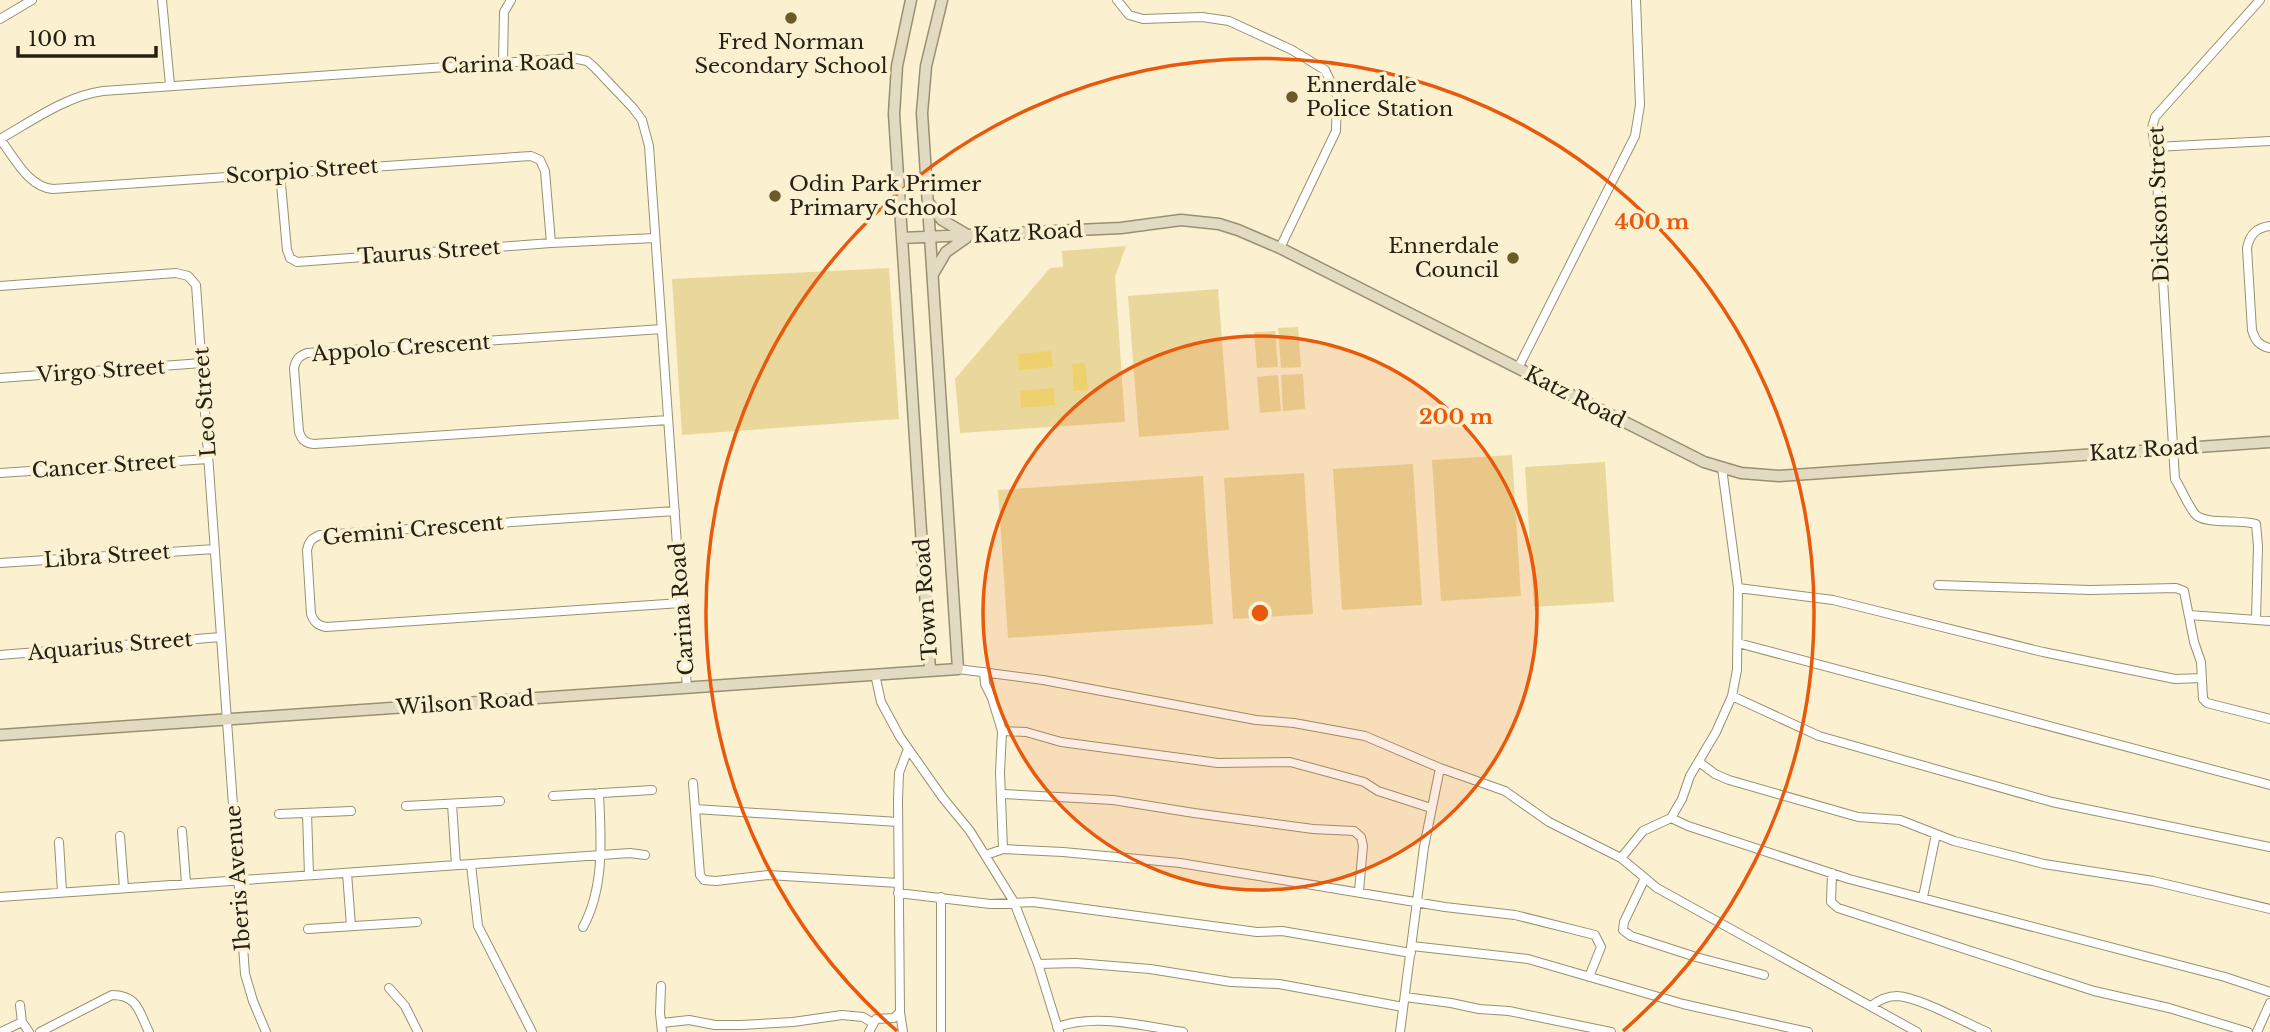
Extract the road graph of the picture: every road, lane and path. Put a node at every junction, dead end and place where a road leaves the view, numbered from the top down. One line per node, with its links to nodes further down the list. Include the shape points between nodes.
1 (32, 0): 9 (street)
2 (162, 0): 11 (street)
3 (511, 0): 10 (street, via 504,12)
4 (911, 0): 21 (street, Town Road, via 897,66 894,114)
5 (942, 0): 16 (street, Town Road, via 926,66 922,113)
6 (1117, 0): 23 (street, via 1129,15 1143,19 1229,21 1325,71 1337,95 1336,131)
7 (1636, 0): 29 (street, via 1640,105 1635,136)
8 (2260, 0): 14 (street, Dickson Street, via 2155,117)
9 (0, 19)
10 (503, 62): 11 (street, Carina Road); 20 (street, Carina Road, via 586,61 633,108 642,120 649,146)
11 (170, 85): 12 (street, Carina Road, via 92,92)
12 (0, 139): 15 (street, Scorpio Street, via 33,182 47,188)
13 (2270, 141): 14 (street)
14 (2155, 147): 33 (street, Dickson Street)
15 (280, 173): 22 (street, Scorpio Street, via 536,157 545,171); 22 (street, Taurus Street, via 286,250 297,262)
16 (927, 200): 18 (street, via 942,220); 19 (street, Town Road)
17 (2270, 226): 27 (street, via 2257,229 2248,248 2252,330 2256,340)
18 (972, 236): 19 (street, Katz Road); 23 (street, Katz Road, via 1181,220 1219,224); 24 (street, via 946,251)
19 (929, 237): 21 (street, Katz Road); 24 (street, Town Road)
20 (655, 238): 22 (street, Taurus Street); 26 (street, Carina Road)
21 (902, 238): 52 (street, Town Road)
22 (551, 243)
23 (1280, 248): 29 (street, Katz Road)
24 (932, 278): 51 (street, Town Road)
25 (0, 286): 28 (street, Leo Street, via 182,273 193,280 198,292)
26 (662, 328): 31 (street, Carina Road); 31 (street, Appolo Crescent, via 307,353 296,361 295,368 299,432 306,443 314,444)
27 (2270, 348)
28 (202, 363): 30 (street, Virgo Street); 34 (street, Leo Street)
29 (1518, 368): 35 (street, Katz Road)
30 (0, 378)
31 (668, 420): 37 (street, Carina Road)
32 (2270, 442): 33 (street, Katz Road)
33 (2171, 448): 35 (street, Katz Road, via 1779,476); 38 (street, Dickson Street, via 2175,479 2196,516 2206,521 2256,524)
34 (208, 459): 36 (street, Cancer Street); 40 (street, Leo Street)
35 (1722, 468): 43 (street)
36 (0, 472)
37 (675, 511): 44 (street, Carina Road); 44 (street, Gemini Crescent, via 320,535 308,543 307,550 311,614 313,621 326,627)
38 (2258, 546): 39 (street); 46 (street)
39 (2270, 546)
40 (215, 549): 41 (street, Libra Street); 48 (street, Leo Street)
41 (0, 564)
42 (1938, 585): 45 (street, via 2176,588 2185,591)
43 (1738, 588): 49 (street); 55 (street, via 1833,600 2043,652 2175,679)
44 (681, 603): 56 (street, Carina Road)
45 (2189, 615): 46 (street); 55 (street)
46 (2256, 620): 47 (street)
47 (2270, 621)
48 (221, 637): 50 (street, Aquarius Street); 59 (street, Leo Street)
49 (1738, 643): 57 (street); 66 (street)
50 (0, 655)
51 (958, 669): 52 (street, Town Road); 53 (street)
52 (930, 670): 54 (street, Wilson Road)
53 (984, 673): 60 (street); 64 (street, via 1256,720 1348,731)
54 (875, 674): 56 (street, Wilson Road); 62 (street, via 881,702)
55 (2202, 678): 58 (street, via 2207,703)
56 (687, 688): 59 (street, Wilson Road)
57 (1731, 696): 63 (street); 85 (street, via 1819,736 1963,777 2065,805)
58 (2270, 719)
59 (227, 720): 61 (street, Wilson Road); 97 (street, Iberis Avenue)
60 (1002, 731): 69 (street); 75 (street, via 1218,763 1290,762 1364,782)
61 (0, 736)
62 (908, 749): 80 (street, via 900,773); 89 (street)
63 (1699, 762): 79 (street); 82 (street, via 1729,780 1858,817 1900,820)
64 (1440, 768): 75 (street); 90 (street, via 1505,791 1549,821)
65 (693, 783): 74 (street)
66 (2270, 785)
67 (652, 790): 68 (street)
68 (599, 793): 70 (street); 87 (street)
69 (1002, 794): 86 (street); 101 (street, via 1114,800 1354,831 1363,846)
70 (553, 796)
71 (500, 801): 72 (street)
72 (452, 804): 73 (street); 91 (street)
73 (406, 806)
74 (695, 808): 80 (street); 99 (street, via 704,880 768,875)
75 (1431, 808): 107 (street)
76 (351, 811): 77 (street)
77 (307, 813): 78 (street); 95 (street)
78 (279, 814)
79 (1671, 818): 90 (street, via 1643,831); 94 (street)
80 (898, 822): 99 (street)
81 (182, 831): 98 (street)
82 (1936, 834): 106 (street); 109 (street, via 2044,864 2153,881)
83 (120, 836): 100 (street)
84 (59, 842): 102 (street)
85 (2270, 847)
86 (1003, 849): 89 (street); 101 (street, via 1180,863)
87 (601, 855): 88 (street); 92 (street); 112 (street, via 593,904)
88 (645, 855)
89 (986, 855): 108 (street)
90 (1621, 858): 96 (street)
91 (456, 865): 92 (street); 93 (street)
92 (471, 865): 139 (street, via 478,926)
93 (347, 873): 95 (street); 111 (street)
94 (1832, 873): 106 (street); 151 (street, via 1831,902 1838,908 2094,991)
95 (309, 875): 97 (street)
96 (1645, 878): 116 (street, via 1623,930 1696,957); 124 (street)
97 (238, 880): 98 (street); 137 (street, Iberis Avenue, via 245,974)
98 (186, 883): 100 (street)
99 (898, 883): 103 (street)
100 (124, 888): 102 (street)
101 (1359, 891): 107 (street)
102 (62, 892): 104 (street)
103 (898, 893): 105 (street); 126 (street)
104 (0, 897)
105 (941, 897): 108 (street, via 990,904); 143 (street)
106 (1923, 897): 120 (street)
107 (1417, 901): 114 (street); 117 (street, via 1515,915 1595,935 1601,947)
108 (1014, 902): 114 (street); 115 (street)
109 (2270, 909)
110 (417, 922): 111 (street)
111 (351, 926): 113 (street)
112 (583, 927)
113 (308, 929)
114 (1411, 949): 117 (street, via 1528,959); 121 (street)
115 (1038, 964): 125 (street, via 1138,968 1279,984); 132 (street)
116 (1764, 975)
117 (1589, 977): 147 (street)
118 (661, 986): 131 (street)
119 (389, 988): 138 (street)
120 (2270, 992)
121 (1405, 997): 125 (street); 146 (street, via 1509,1011)
122 (2270, 1003): 152 (street)
123 (20, 1005): 128 (street)
124 (1871, 1006): 127 (street); 150 (street, via 1898,996)
125 (1403, 1007): 145 (street)
126 (900, 1012): 130 (street); 142 (street)
127 (1897, 1020): 148 (street); 149 (street)
128 (22, 1022): 133 (street); 134 (street)
129 (793, 1022): 130 (street, via 842,1015); 131 (street, via 715,1025 690,1020); 140 (street)
130 (873, 1023): 141 (street)
131 (662, 1028)
132 (1058, 1030): 144 (street, via 1075,1021 1098,1019)
133 (1, 1032)
134 (29, 1032)
135 (40, 1032): 136 (street, via 112,995 134,1001)
136 (149, 1032)
137 (267, 1032)
138 (418, 1032)
139 (532, 1032)
140 (794, 1032)
141 (869, 1032)
142 (903, 1032)
143 (941, 1032)
144 (1183, 1032)
145 (1399, 1032)
146 (1611, 1032)
147 (1808, 1032)
148 (1895, 1032)
149 (1917, 1032)
150 (1987, 1032)
151 (2248, 1032)
152 (2257, 1032)

